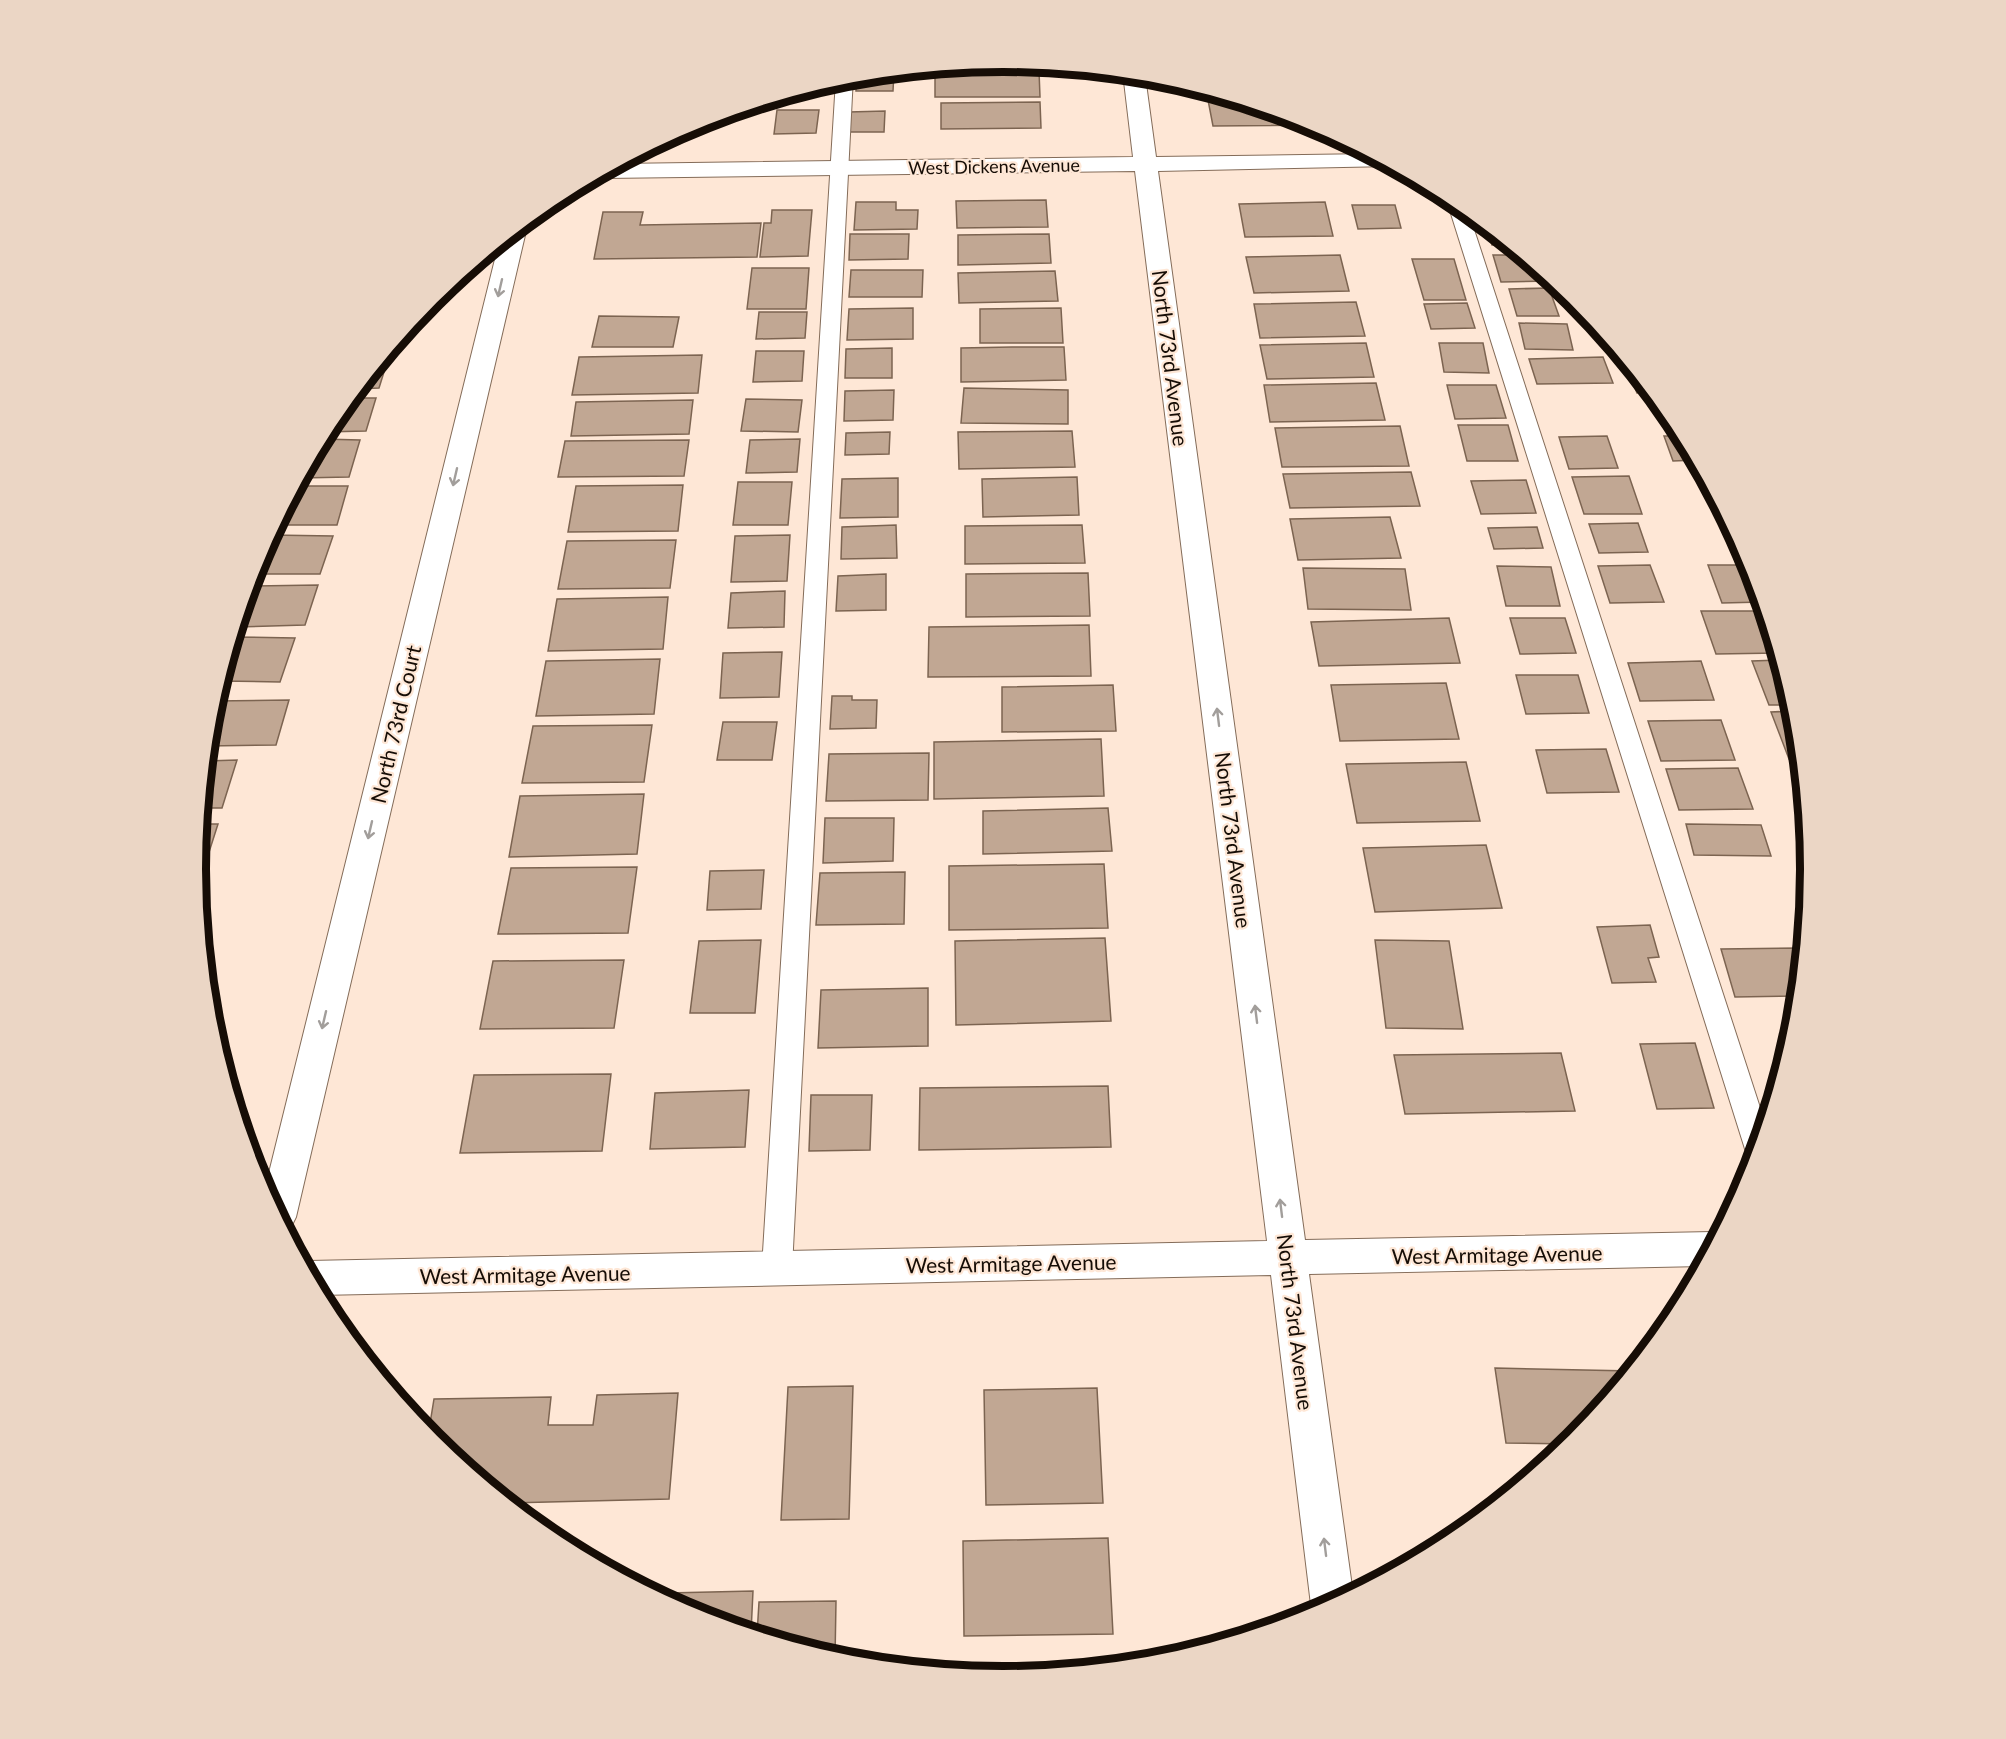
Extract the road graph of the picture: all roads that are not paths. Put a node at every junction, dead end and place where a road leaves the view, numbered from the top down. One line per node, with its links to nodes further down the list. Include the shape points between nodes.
1 (1135, 83): 4 (street, North 73rd Avenue)
2 (844, 88): 5 (lane)
3 (1369, 161): 4 (street, West Dickens Avenue)
4 (1146, 164): 5 (street, West Dickens Avenue); 12 (street, North 73rd Avenue, one-way to 4)
5 (840, 168): 6 (street, West Dickens Avenue); 13 (lane)
6 (619, 171)
7 (1461, 217): 9 (lane)
8 (511, 242): 10 (street, North 73rd Court, one-way to 10)
9 (1755, 1135)
10 (280, 1205)
11 (1704, 1249): 12 (street, West Armitage Avenue)
12 (1288, 1258): 13 (street, West Armitage Avenue); 15 (street, North 73rd Avenue, one-way to 12)
13 (777, 1268): 14 (street, West Armitage Avenue)
14 (318, 1278)
15 (1332, 1596)

